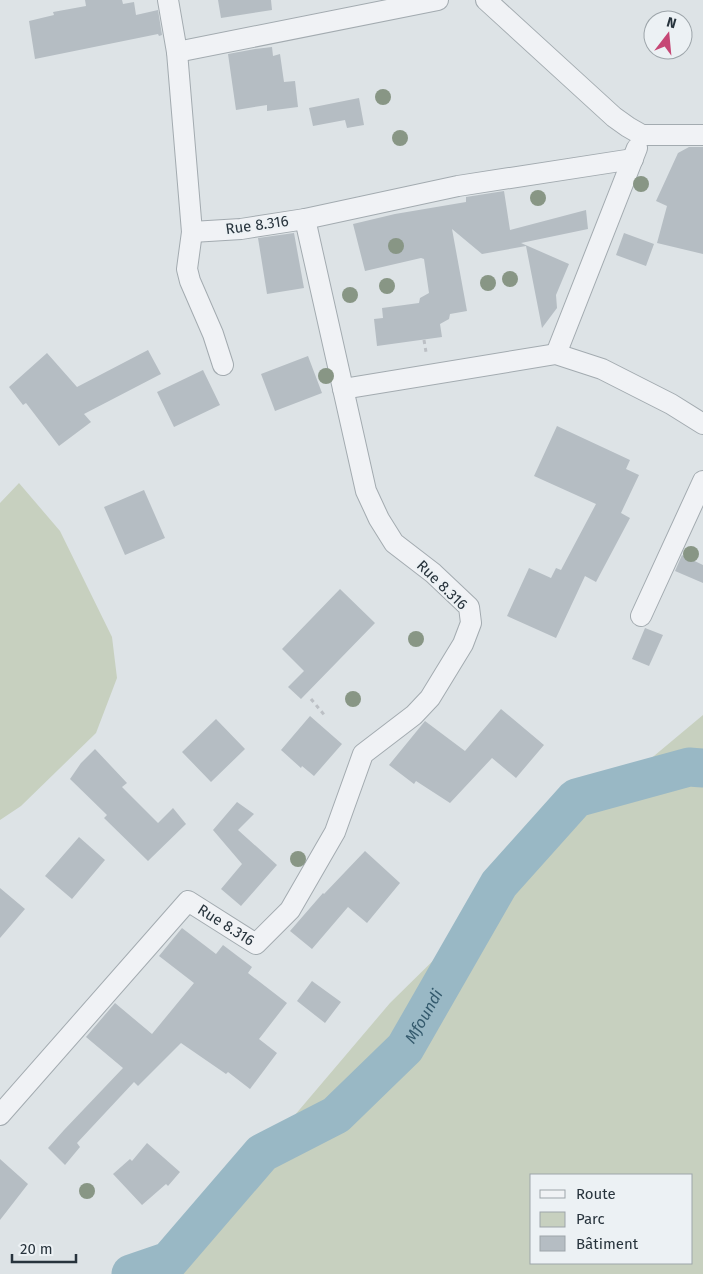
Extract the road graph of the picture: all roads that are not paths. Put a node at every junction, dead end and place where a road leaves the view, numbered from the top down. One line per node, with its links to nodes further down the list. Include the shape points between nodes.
1 (168, 0): 4 (street)
2 (438, 0): 4 (street)
3 (486, 0): 5 (street, via 614,117)
4 (177, 52): 9 (street)
5 (642, 135): 6 (street); 7 (street)
6 (703, 135)
7 (633, 159): 8 (street, via 458,186); 10 (street)
8 (304, 219): 9 (street, Rue 8.316, via 241,229); 12 (street, Rue 8.316)
9 (192, 232): 11 (street, via 187,269)
10 (556, 354): 12 (street); 13 (street, via 602,369)
11 (223, 365)
12 (343, 389): 16 (street, Rue 8.316, via 366,491 379,519 394,542 469,607 471,623 462,644 430,698 414,715 363,754 335,832 290,910 256,944 188,902)
13 (703, 424)
14 (703, 481): 15 (street)
15 (641, 616)
16 (0, 1115)

